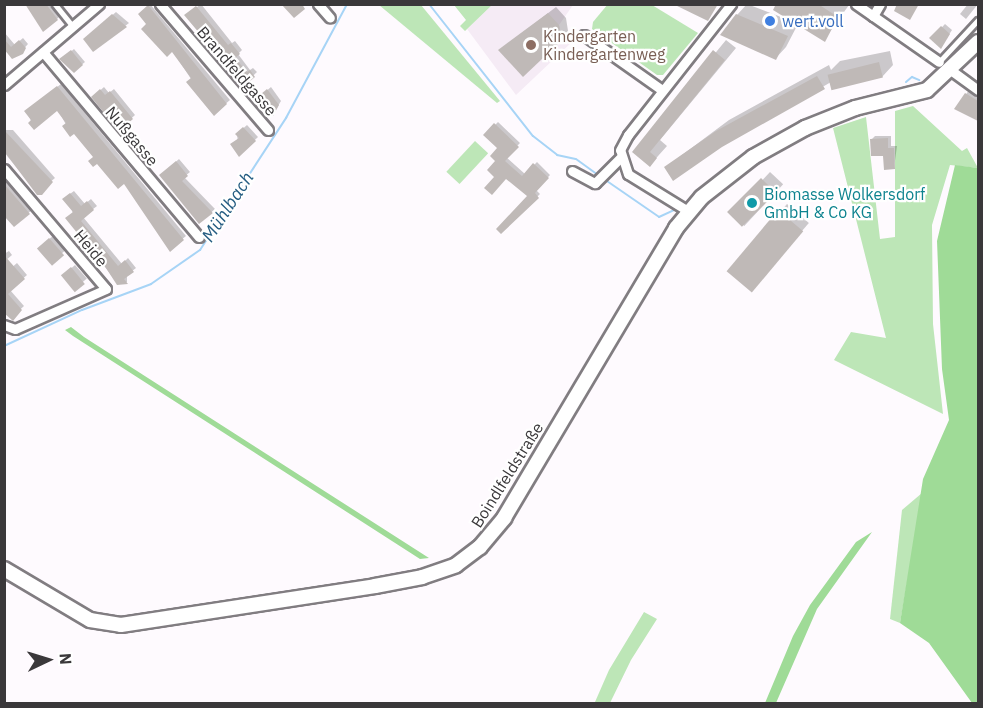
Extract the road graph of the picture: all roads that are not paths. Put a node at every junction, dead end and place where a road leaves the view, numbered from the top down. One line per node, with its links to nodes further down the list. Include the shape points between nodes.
1 (55, 4): 11 (lane)
2 (99, 4): 11 (street)
3 (160, 4): 20 (street, Brandfeldgasse)
4 (318, 4): 9 (street)
5 (856, 4): 8 (street)
6 (880, 4): 8 (street)
7 (730, 5): 18 (street)
8 (873, 15): 15 (street)
9 (330, 18)
10 (978, 20): 15 (lane)
11 (73, 26): 14 (street)
12 (584, 35): 18 (street)
13 (978, 42): 16 (street, Boindlfeldstraße)
14 (43, 52): 17 (street); 25 (street, Nußgasse)
15 (939, 62)
16 (952, 71): 19 (street); 24 (street, Boindlfeldstraße, via 933,87 913,96 855,108 805,128 726,176)
17 (6, 82)
18 (662, 90): 21 (street, via 622,143)
19 (978, 90)
20 (268, 130)
21 (620, 158): 23 (street, via 595,183); 24 (street, via 628,174)
22 (4, 169): 26 (street, Heide, via 106,289 15,329)
23 (572, 171)
24 (688, 211): 27 (street, Boindlfeldstraße, via 504,518 480,547 456,565 430,575 375,586 121,625 90,620)
25 (199, 237)
26 (4, 326)
27 (4, 568)

